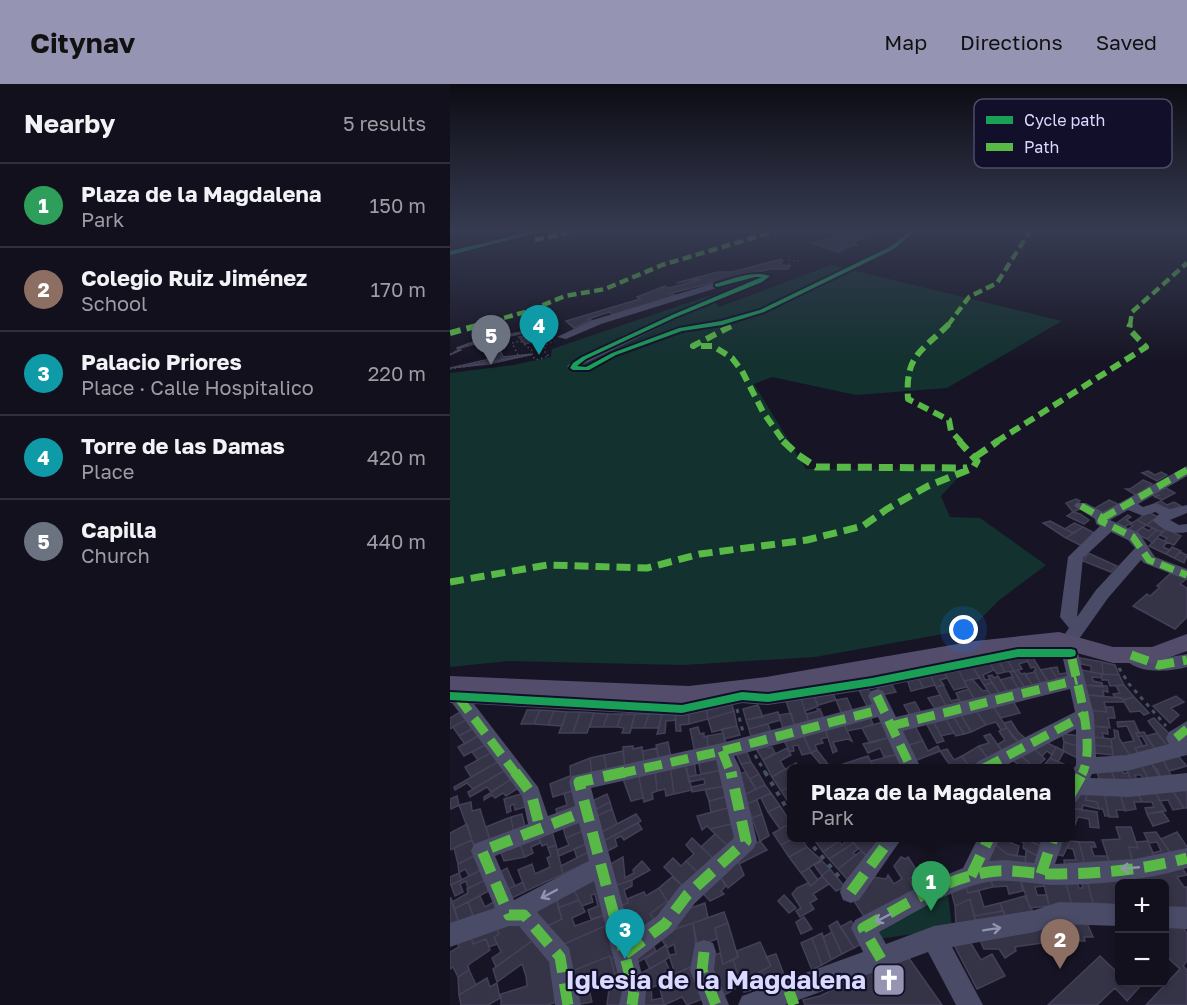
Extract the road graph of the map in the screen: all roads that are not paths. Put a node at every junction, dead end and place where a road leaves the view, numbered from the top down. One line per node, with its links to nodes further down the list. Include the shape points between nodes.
1 (838, 274): 2 (street, via 762,311 652,338 587,369 576,370 573,366 767,276 755,275 717,285 597,322)
2 (562, 337)
3 (1187, 470): 4 (street)
4 (1127, 504): 7 (street, via 1143,513 1155,507); 8 (street)
5 (1081, 506): 8 (street)
6 (1187, 509): 7 (street)
7 (1169, 514): 9 (street, via 1160,520 1177,530)
8 (1106, 522): 10 (street, via 1131,534); 13 (street, via 1076,557 1068,617)
9 (1187, 528)
10 (1143, 548): 11 (street, via 1149,560); 13 (street, via 1102,594)
11 (1187, 575)
12 (1187, 642): 14 (main road, via 1154,655)
13 (1072, 646): 14 (main road); 16 (street); 17 (main road, via 1059,640 975,650 766,686 689,695); 17 (street, via 874,682 768,698 742,696 682,709)
14 (1131, 655): 15 (street, via 1164,667)
15 (1187, 660)
16 (1077, 680): 18 (street); 19 (street)
17 (453, 693): 29 (street, via 531,793)
18 (883, 710): 21 (street); 22 (street)
19 (1085, 715): 23 (street); 24 (street)
20 (1183, 738): 24 (street, via 1127,763)
21 (722, 751): 28 (street, via 579,782); 45 (street, via 730,768 746,841 687,895 665,924)
22 (909, 764)
23 (992, 764)
24 (1086, 766): 26 (street)
25 (1187, 782): 27 (street)
26 (1075, 786)
27 (1075, 791)
28 (586, 811): 29 (street); 34 (street)
29 (540, 828): 38 (street, via 482,851)
30 (887, 842): 37 (street)
31 (987, 842): 36 (street)
32 (1051, 842): 35 (street)
33 (1187, 858): 35 (street, one-way to 35, via 1164,866)
34 (600, 866): 38 (street, one-way to 38); 45 (street)
35 (1041, 874): 36 (street, via 1002,870)
36 (971, 876): 46 (street, one-way to 46, via 863,928)
37 (851, 892)
38 (508, 915): 42 (street); 48 (street, via 524,915 560,957)
39 (1115, 915): 43 (street, one-way to 39, via 1035,921 1059,913)
40 (1169, 917): 41 (street)
41 (1187, 918)
42 (450, 935)
43 (934, 938): 46 (street); 52 (street)
44 (704, 952): 50 (street, via 702,970)
45 (625, 954): 49 (street, via 634,991)
46 (880, 959): 47 (street)
47 (792, 998): 51 (street)
48 (568, 1005)
49 (632, 1005)
50 (716, 1005)
51 (751, 1005)
52 (970, 1005)

